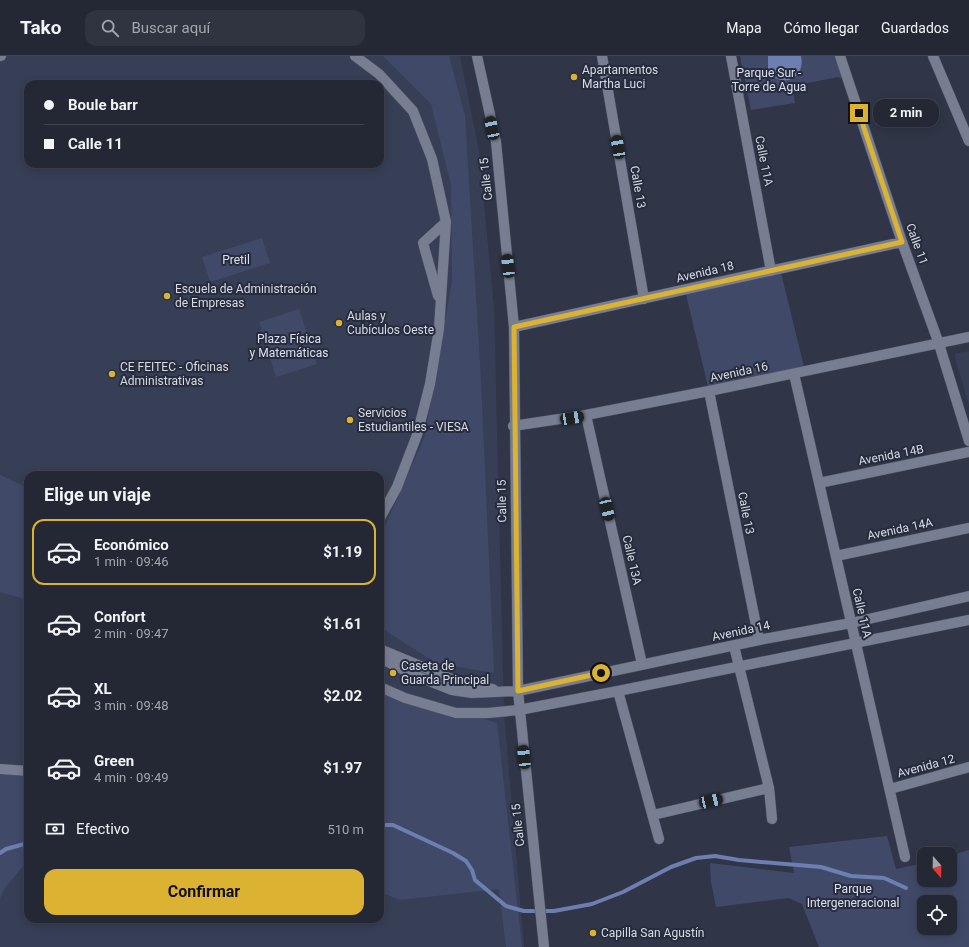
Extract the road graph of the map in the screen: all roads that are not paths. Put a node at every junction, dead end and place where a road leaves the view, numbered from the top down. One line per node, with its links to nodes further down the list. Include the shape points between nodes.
1 (355, 56): 8 (street, via 379,74 413,111 432,159)
2 (477, 56): 13 (street, Calle 15, via 496,142)
3 (602, 56): 11 (street, Calle 13)
4 (731, 56): 10 (street, Calle 11A)
5 (840, 56): 9 (street, Calle 11)
6 (933, 56): 7 (street)
7 (969, 141)
8 (446, 222): 12 (street); 12 (street, via 423,243)
9 (902, 242): 10 (street, Avenida 18); 15 (street, Calle 11)
10 (771, 271): 11 (street, Avenida 18)
11 (644, 299): 13 (street, Avenida 18)
12 (440, 304): 23 (street, via 437,345 430,384 416,435 397,487)
13 (514, 327): 19 (street, Calle 15)
14 (969, 337): 15 (street, Avenida 16)
15 (939, 344): 16 (street, Avenida 16); 20 (street, Calle 11)
16 (794, 374): 17 (street, Avenida 16); 22 (street, Calle 11A)
17 (708, 391): 18 (street, Avenida 16); 29 (street, Calle 13)
18 (586, 415): 19 (street, Avenida 16); 34 (street, Calle 13A)
19 (513, 426): 38 (street, Calle 15)
20 (969, 441)
21 (969, 452): 22 (street, Avenida 14B)
22 (819, 482): 25 (street, Calle 11A)
23 (384, 511)
24 (969, 528): 25 (street, Avenida 14A)
25 (836, 556): 28 (street, Calle 11A)
26 (969, 596): 28 (street, Avenida 14)
27 (969, 620): 30 (street)
28 (851, 623): 29 (street, Avenida 14); 30 (street, Calle 11A)
29 (759, 640): 31 (street, Avenida 14)
30 (856, 643): 35 (street); 45 (street, Calle 11A)
31 (734, 646): 34 (street, Avenida 14); 35 (street)
32 (384, 650): 37 (street, via 454,680)
33 (384, 660): 37 (street, via 452,690 472,693)
34 (642, 664): 38 (street, Avenida 14)
35 (739, 667): 39 (street); 44 (street)
36 (384, 689): 40 (street, via 405,698 456,713)
37 (503, 691): 38 (street, Avenida 14)
38 (518, 691): 40 (street, Calle 15)
39 (618, 691): 40 (street); 46 (street)
40 (519, 710): 50 (street, Calle 15)
41 (969, 768): 45 (street, Avenida 12)
42 (0, 769): 43 (street)
43 (24, 771)
44 (769, 788): 46 (street); 47 (street)
45 (890, 789): 49 (street, Calle 11A)
46 (653, 815): 48 (street)
47 (772, 819)
48 (659, 839)
49 (905, 857)
50 (544, 947)

